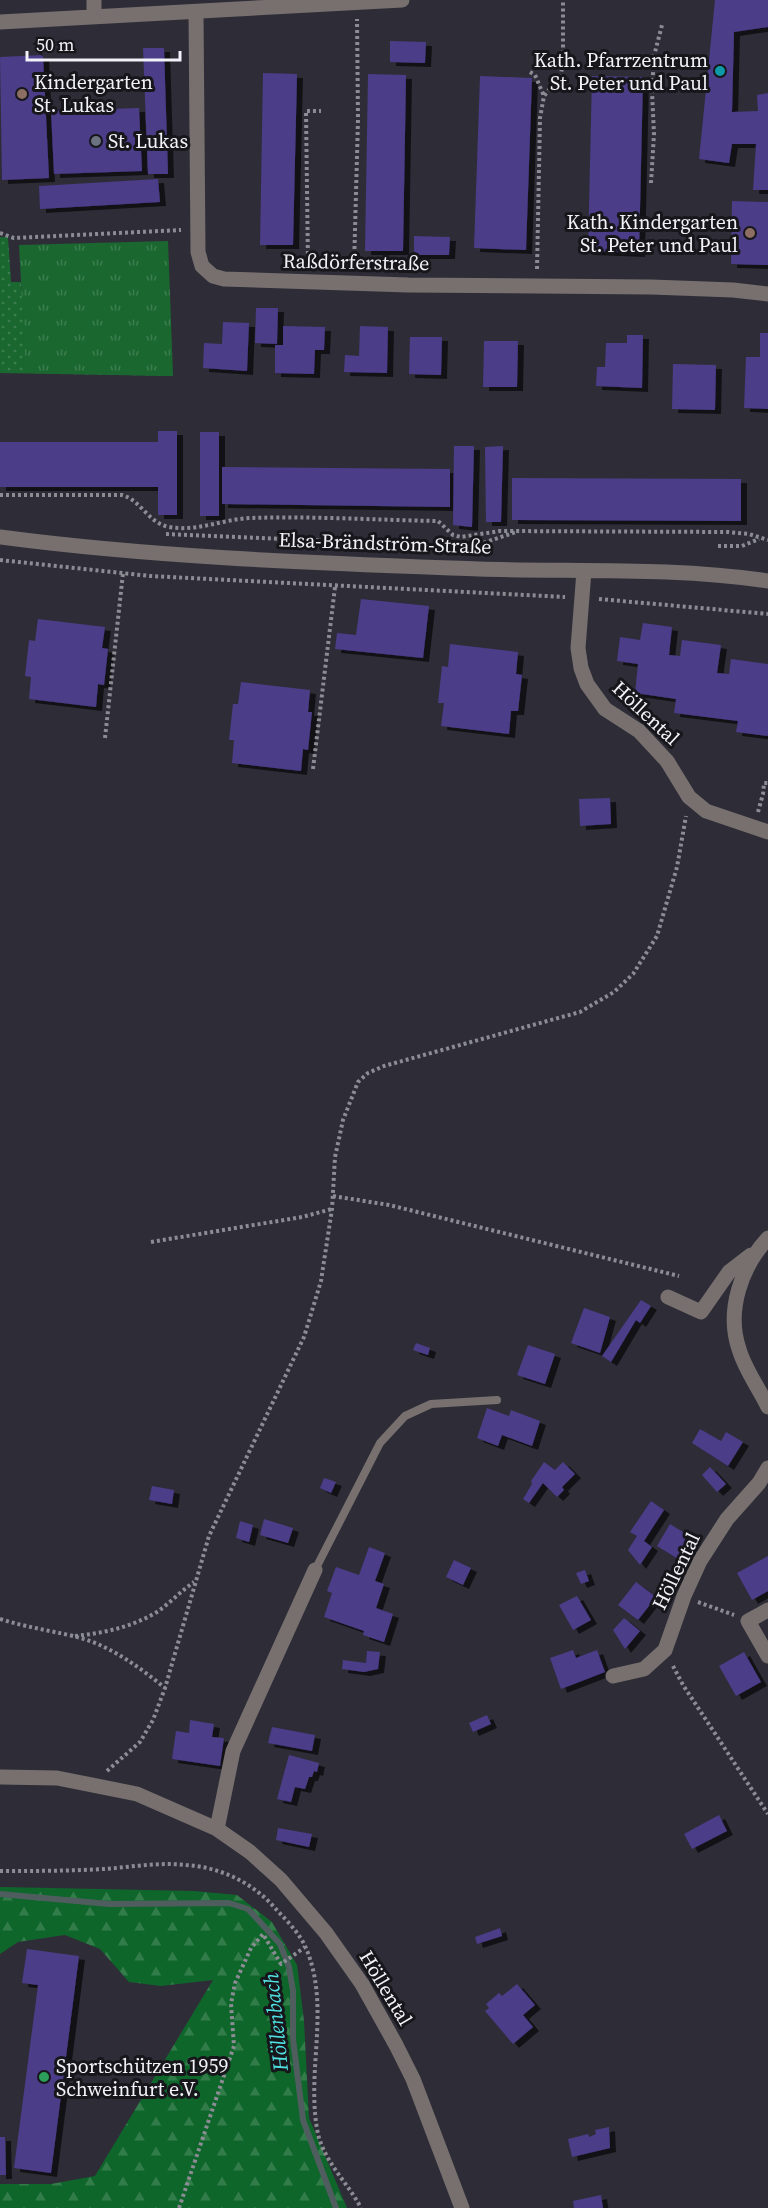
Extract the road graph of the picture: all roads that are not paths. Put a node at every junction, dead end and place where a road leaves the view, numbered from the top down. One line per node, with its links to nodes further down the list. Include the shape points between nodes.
1 (94, 0): 4 (street)
2 (402, 0): 3 (street)
3 (196, 12): 4 (street); 6 (street, Raßdörferstraße, via 198,252 202,266 213,276 308,282 663,287)
4 (94, 16): 5 (street)
5 (0, 22)
6 (768, 294)
7 (0, 537): 8 (street, Elsa-Brändström-Straße, via 220,558)
8 (584, 571): 9 (street, Elsa-Brändström-Straße, via 662,572); 10 (street, Höllental, via 578,648 587,684 605,709 639,731 667,761 689,797 706,811)
9 (768, 581)
10 (768, 832)
11 (768, 1238): 12 (street)
12 (756, 1251): 13 (street, via 729,1272 701,1312); 15 (street, via 739,1290 733,1322 739,1350)
13 (668, 1297)
14 (497, 1400): 17 (lane, via 431,1404 405,1416 380,1443)
15 (768, 1407)
16 (768, 1468): 20 (street, Höllental, via 700,1562 665,1650 644,1669)
17 (315, 1570): 22 (street, via 233,1751)
18 (768, 1610): 19 (street, via 748,1621)
19 (768, 1656)
20 (613, 1676)
21 (0, 1777): 22 (street, Höllental, via 57,1778 137,1794)
22 (217, 1829): 23 (street, Höllental, via 281,1880 362,1984 413,2079)
23 (462, 2208)

